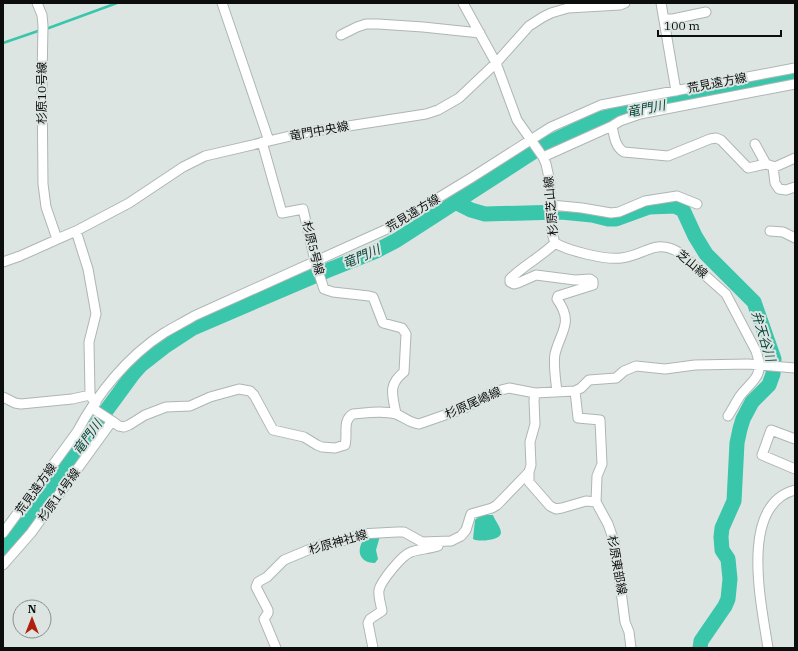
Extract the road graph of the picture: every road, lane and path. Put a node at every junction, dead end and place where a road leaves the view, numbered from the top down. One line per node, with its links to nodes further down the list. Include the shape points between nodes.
1 (37, 3): 27 (street, 杉原10号線, via 42,15 43,29 43,184 46,207)
2 (222, 3): 15 (street)
3 (463, 3): 8 (street, 杉原芝山線)
4 (625, 3): 10 (street, 竜門中央線, via 568,8 551,13 529,26)
5 (661, 3): 7 (street)
6 (706, 12): 7 (street)
7 (664, 19): 13 (street)
8 (480, 33): 9 (street, via 366,24); 10 (street, 杉原芝山線)
9 (341, 35)
10 (496, 63): 15 (street, 竜門中央線, via 459,98 432,112 322,129); 16 (street, 杉原芝山線, via 517,120)
11 (795, 68): 13 (street, 荒見遠方線)
12 (795, 84): 14 (street, via 640,114)
13 (676, 91): 16 (street, 荒見遠方線, via 601,105 551,126)
14 (612, 126): 18 (street); 20 (street, via 619,150 624,152 668,156 716,138 748,168)
15 (266, 142): 24 (street, 竜門中央線, via 205,156 194,161 129,203); 30 (street, 杉原5号線, via 282,213 303,208)
16 (532, 142): 18 (street, 杉原芝山線); 30 (street, 荒見遠方線, via 387,229)
17 (755, 144): 20 (street)
18 (543, 157): 23 (street, 杉原芝山線, via 549,177)
19 (795, 158): 20 (street, via 775,167)
20 (769, 165): 21 (street, via 779,189 786,190)
21 (795, 186)
22 (697, 204): 23 (street, via 677,196 645,201 611,213 588,209)
23 (551, 209): 28 (street, 杉原芝山線)
24 (76, 231): 27 (street, 竜門中央線); 37 (street, via 88,269 96,314 89,342)
25 (770, 231): 26 (street, via 783,232)
26 (795, 238)
27 (57, 239): 29 (street)
28 (555, 243): 31 (street, 芝山線, via 574,251 611,258 622,258 657,246 673,248 726,294 756,352); 34 (street, 杉原芝山線, via 510,279 510,282 514,284 536,275 575,280 590,279 593,282 593,285 558,296 566,319 554,356)
29 (3, 262)
30 (316, 264): 37 (street, 荒見遠方線, via 194,316 164,333 131,359); 38 (street, 杉原5号線, via 324,289 373,297 383,323 402,328 406,334 404,372 392,387)
31 (767, 366): 32 (street); 33 (street, via 695,365 665,369 636,366 616,378 590,380); 39 (street, via 758,373)
32 (795, 368)
33 (575, 391): 34 (street, 杉原尾嶋線); 45 (street, via 578,418 600,420 602,464 597,476)
34 (558, 392): 35 (street, 杉原尾嶋線)
35 (535, 393): 38 (street, 杉原尾嶋線, via 509,388 493,392 465,408 419,424 413,424); 43 (street, via 535,424 530,442)
36 (3, 397): 37 (street, via 21,404 72,399)
37 (93, 404): 40 (street); 46 (street, 荒見遠方線, via 77,432)
38 (396, 414): 40 (street, 杉原尾嶋線, via 353,414 346,420 345,445 335,448 322,447 304,437 273,430 254,395 244,389 210,397 190,406 166,408 144,415 129,425 119,426)
39 (728, 416)
40 (111, 421): 48 (street, 杉原14号線, via 31,533)
41 (795, 439): 42 (street, via 771,430 762,455)
42 (795, 469)
43 (529, 472): 45 (street, via 528,482 550,506 556,509 586,501); 47 (street, via 497,505 471,514 466,530)
44 (795, 490): 52 (street, via 779,497 764,519 761,531 758,568)
45 (596, 502): 51 (street, 杉原東部線, via 615,544)
46 (3, 533)
47 (451, 541): 49 (street, 杉原神社線, via 422,542 404,532 360,534 320,545 284,560 258,582 256,588 268,610 264,619); 50 (street, via 411,551 399,560 379,589 382,611 370,618 368,623)
48 (3, 565)
49 (276, 648)
50 (373, 648)
51 (630, 648)
52 (768, 648)

